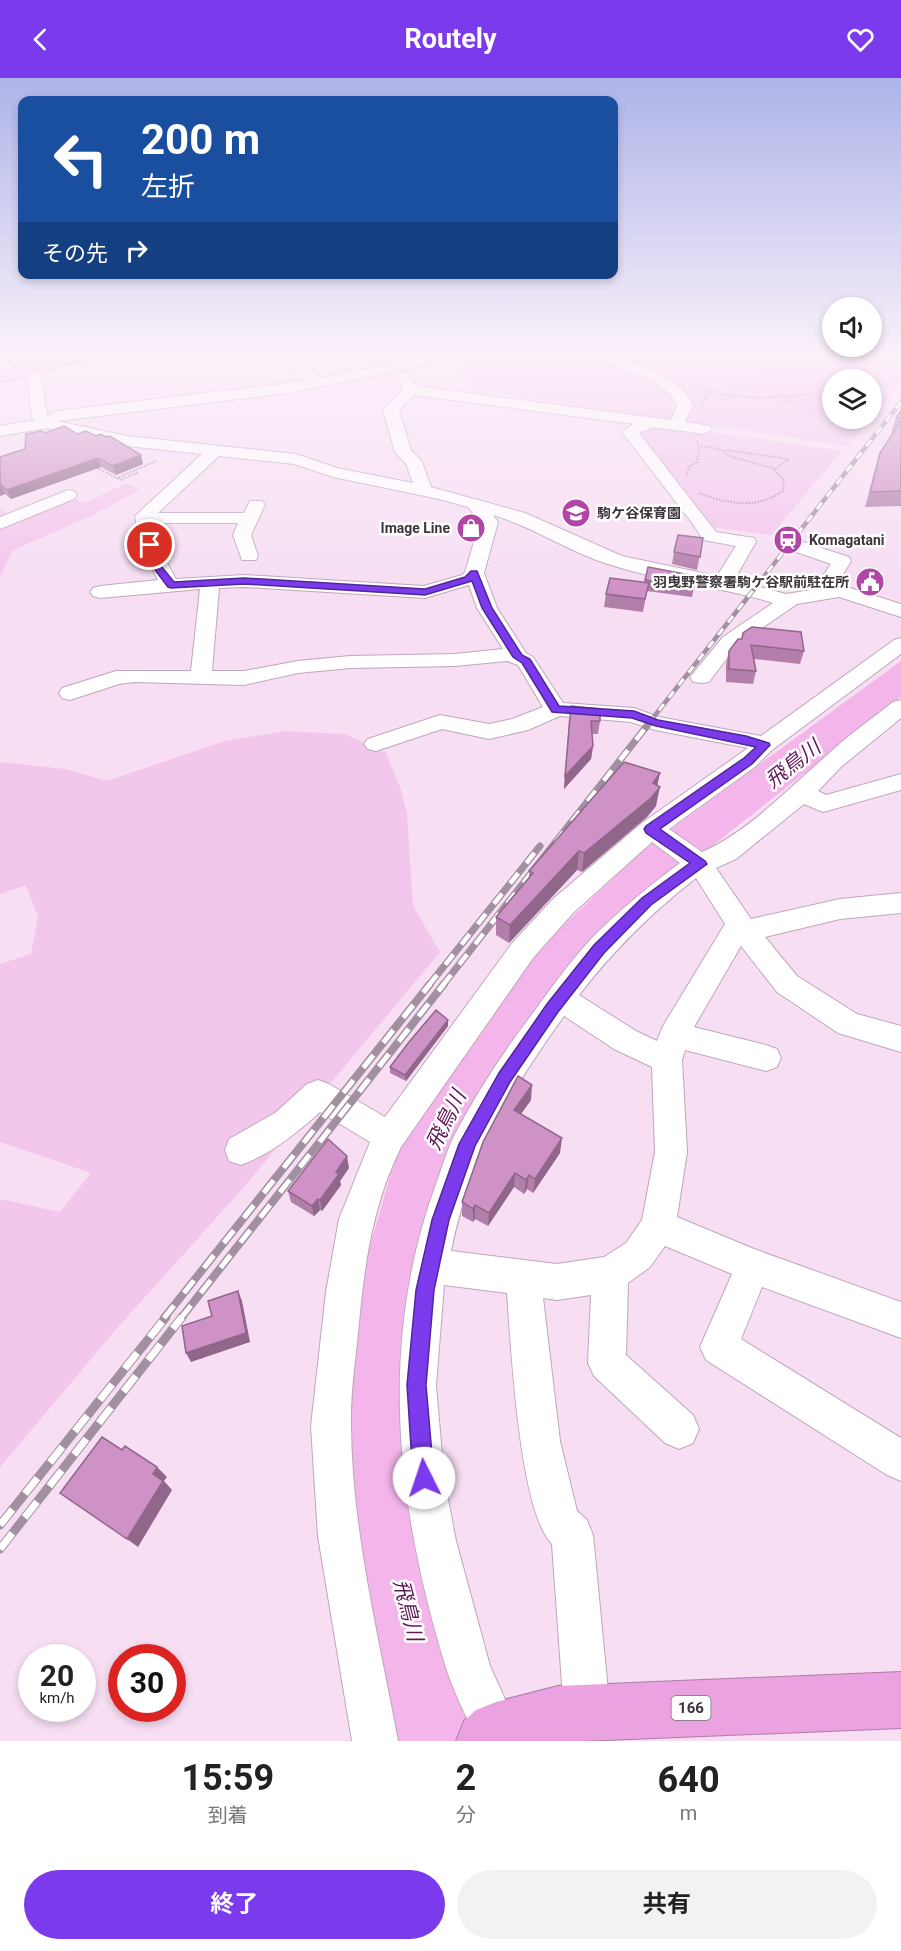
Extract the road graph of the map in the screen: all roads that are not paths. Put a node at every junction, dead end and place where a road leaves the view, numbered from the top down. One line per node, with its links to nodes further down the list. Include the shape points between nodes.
1 (90, 432): 4 (street, via 127,441)
2 (397, 432): 5 (street, via 403,452 414,462)
3 (631, 432): 14 (street, via 709,536 747,542)
4 (216, 450): 5 (street, via 296,459 333,472); 8 (street)
5 (424, 490): 7 (street)
6 (68, 495): 9 (street)
7 (474, 503): 12 (street, via 489,522); 14 (street, via 519,517 616,561)
8 (144, 518): 11 (street, via 253,512 242,536); 15 (street, via 157,566)
9 (0, 524)
10 (803, 549): 17 (street, via 842,561 825,587)
11 (249, 556)
12 (474, 573): 13 (street, via 469,579 425,592 244,581); 21 (street, via 487,608)
13 (210, 583): 15 (street); 22 (street)
14 (722, 583): 18 (street)
15 (171, 585): 16 (street)
16 (100, 592)
17 (832, 592): 18 (street); 19 (street, via 840,591)
18 (791, 600): 23 (street, via 730,641)
19 (901, 611)
20 (901, 644): 28 (street)
21 (518, 657): 22 (street, via 350,662 244,678); 26 (street, via 526,661)
22 (201, 677): 24 (street, via 116,678)
23 (701, 677)
24 (70, 693)
25 (901, 707): 30 (street, via 833,762)
26 (556, 709): 27 (street, via 500,730 484,732 441,722); 28 (street, via 634,715)
27 (376, 744)
28 (764, 745): 31 (street)
29 (901, 782): 30 (street, via 823,804)
30 (802, 793): 32 (street, via 727,852)
31 (653, 831): 32 (street); 39 (street, via 562,906 522,950)
32 (698, 862): 34 (street); 35 (street, via 647,902 599,949)
33 (901, 903): 34 (street, via 840,909)
34 (742, 928): 36 (street, via 787,984 848,1024); 37 (street)
35 (560, 998): 37 (street, via 625,1040); 42 (street, via 504,1077 467,1144 440,1220)
36 (901, 1039)
37 (670, 1047): 38 (street); 41 (street, via 672,1152)
38 (766, 1058)
39 (390, 1137): 40 (street, via 318,1094 286,1123); 52 (street, via 356,1219 344,1292 331,1426 339,1536)
40 (241, 1150)
41 (658, 1226): 43 (street); 44 (street, via 638,1255)
42 (430, 1266): 45 (street); 51 (street, via 417,1385 424,1478 435,1541 469,1670)
43 (753, 1266): 46 (street); 48 (street, via 719,1347)
44 (610, 1275): 45 (street, via 557,1282); 47 (street, via 607,1363)
45 (523, 1277): 50 (street, via 540,1441 559,1522 572,1535)
46 (901, 1320)
47 (679, 1429)
48 (901, 1461)
49 (901, 1700): 50 (highway, 166)
50 (587, 1712): 51 (highway, 166, via 558,1714)
51 (492, 1738)
52 (375, 1741)

